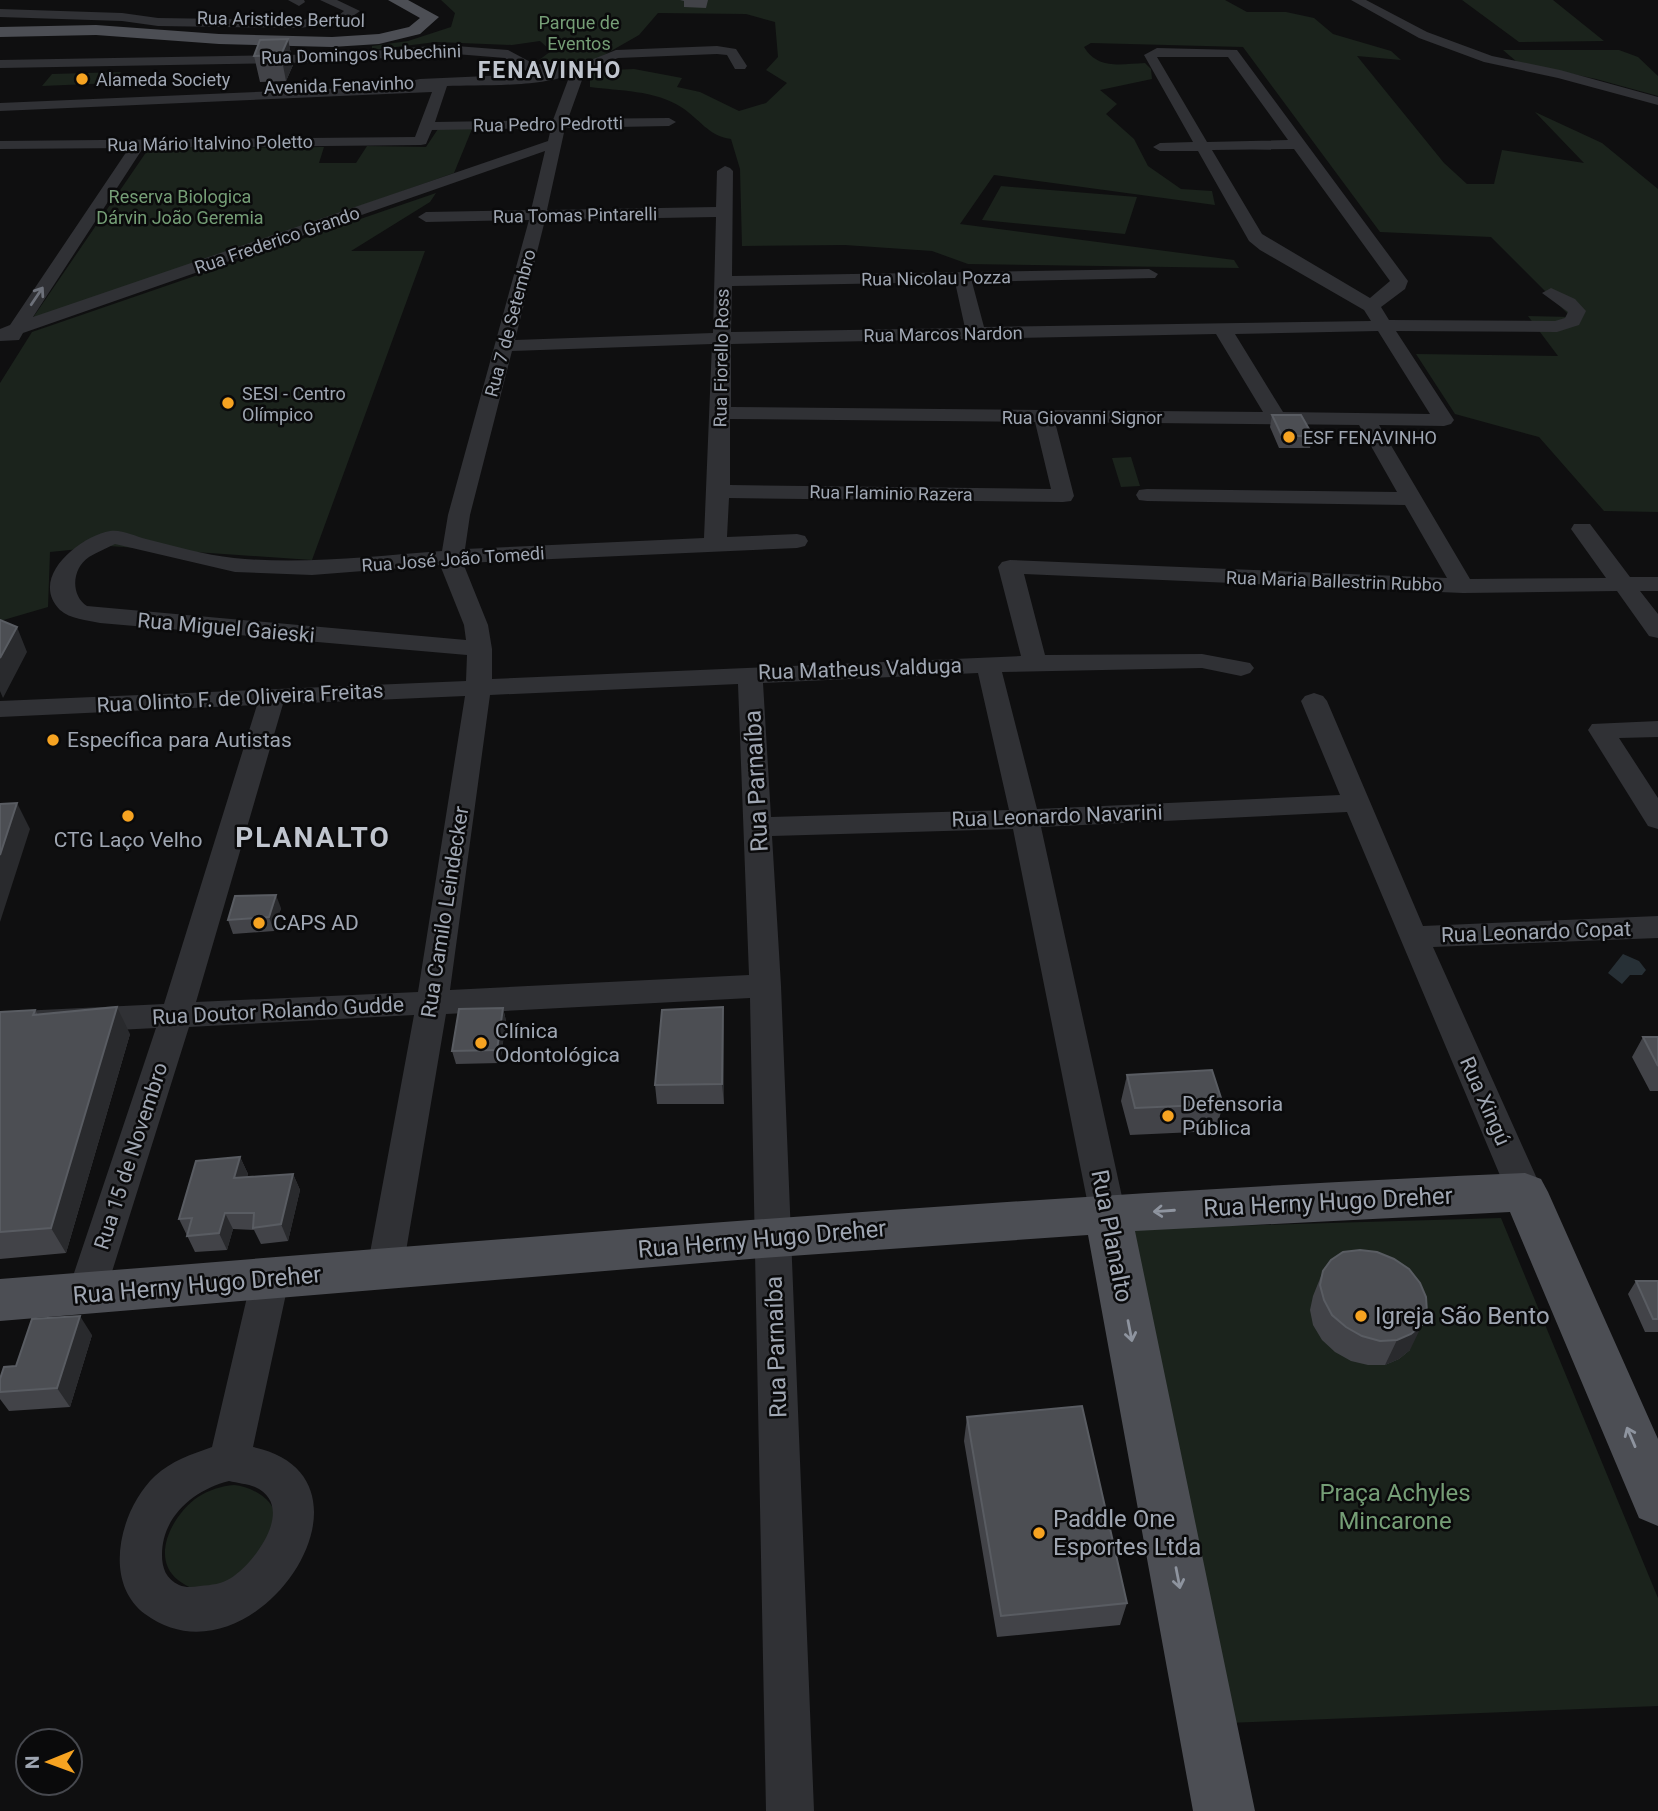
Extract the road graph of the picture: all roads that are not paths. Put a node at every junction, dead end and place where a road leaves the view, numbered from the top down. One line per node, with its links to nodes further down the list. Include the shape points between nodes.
1 (326, 0): 4 (street, via 354,11 342,18 300,24)
2 (396, 0): 5 (main road, Rua Aristides Bertuol, via 424,11 430,22 404,35 348,42 68,29)
3 (1357, 0): 18 (street, via 1423,35 1489,60)
4 (0, 13)
5 (0, 32)
6 (508, 54): 7 (street, Rua Domingos Rubechini); 8 (street, Rua Domingos Rubechini, via 425,49 337,58); 11 (street)
7 (429, 58): 8 (street, Rua Domingos Rubechini); 13 (street)
8 (158, 61): 9 (street, Rua Domingos Rubechini)
9 (0, 64)
10 (740, 66): 12 (street, via 735,55 717,50 616,54)
11 (537, 70): 12 (street, Avenida Fenavinho, via 555,66); 15 (street, Avenida Fenavinho)
12 (560, 72): 15 (street, Avenida Fenavinho); 21 (street, Rua 7 de Setembro, via 572,89)
13 (428, 79): 14 (street, Avenida Fenavinho); 15 (street, Avenida Fenavinho)
14 (310, 84): 15 (street, Avenida Fenavinho); 16 (street, Avenida Fenavinho)
15 (447, 87): 16 (street, via 272,102); 22 (street)
16 (232, 91): 17 (street, Avenida Fenavinho); 19 (street)
17 (8, 95)
18 (1658, 101)
19 (0, 107)
20 (669, 122): 21 (street, Rua Pedro Pedrotti)
21 (559, 124): 22 (street, Rua Pedro Pedrotti); 23 (street, Rua 7 de Setembro)
22 (427, 126): 26 (street, Rua Mário Italvino Poletto, via 421,141)
23 (555, 143): 31 (street, Rua 7 de Setembro); 42 (street, Rua Frederico Grando)
24 (1300, 144): 27 (street); 27 (street, via 1232,53 1154,53 1150,57); 41 (street, via 1399,281)
25 (0, 145): 26 (street, Rua Mário Italvino Poletto)
26 (130, 145): 33 (street); 34 (street)
27 (1200, 146): 28 (street); 41 (street, via 1255,237)
28 (1160, 147)
29 (725, 171): 30 (street, Rua Fiorello Ross)
30 (724, 212): 31 (street, Rua Tomas Pintarelli); 39 (street, Rua Fiorello Ross)
31 (538, 216): 32 (street, Rua Tomas Pintarelli); 47 (street, Rua 7 de Setembro)
32 (426, 217)
33 (89, 219): 34 (street); 35 (street)
34 (70, 220): 36 (street)
35 (72, 244): 36 (street); 42 (street, one-way to 35)
36 (53, 245): 42 (street)
37 (1149, 274): 38 (street, Rua Nicolau Pozza)
38 (962, 277): 39 (street, Rua Nicolau Pozza); 45 (street)
39 (723, 281): 46 (street, Rua Fiorello Ross)
40 (1551, 293): 43 (street, Rua Marcos Nardon, via 1574,306 1573,321 1557,327)
41 (1371, 306): 43 (street)
42 (7, 320): 48 (street)
43 (1384, 327): 44 (street, Rua Marcos Nardon); 52 (street, Rua Giovanni Signor, via 1444,420)
44 (1223, 330): 45 (street, Rua Marcos Nardon); 51 (street)
45 (976, 334): 46 (street, Rua Marcos Nardon)
46 (720, 339): 47 (street, Rua Marcos Nardon); 49 (street, Rua Fiorello Ross)
47 (503, 346): 60 (street, Rua 7 de Setembro)
48 (0, 354)
49 (720, 413): 50 (street, Rua Giovanni Signor); 53 (street, Rua Fiorello Ross)
50 (1044, 417): 51 (street, Rua Giovanni Signor); 53 (street, Rua Flaminio Razera, via 1063,496)
51 (1276, 418): 52 (street, Rua Giovanni Signor)
52 (1365, 419): 55 (street)
53 (719, 491): 59 (street, Rua Fiorello Ross)
54 (1147, 495): 55 (street)
55 (1413, 499): 63 (street)
56 (1582, 529): 61 (street)
57 (113, 537): 60 (street, Rua José João Tomedi, via 247,566 357,566); 65 (street, Rua Miguel Gaieski, via 71,561 63,592 69,605 79,611 123,620)
58 (797, 541): 59 (street, Rua José João Tomedi)
59 (715, 544): 60 (street, Rua José João Tomedi)
60 (451, 558): 65 (street, Rua Camilo Leindecker, via 477,625)
61 (1625, 584): 62 (street, Rua Maria Ballestrin Rubbo); 63 (street, Rua Maria Ballestrin Rubbo); 64 (street)
62 (1658, 584)
63 (1463, 586): 66 (street, Rua Maria Ballestrin Rubbo, via 1010,567)
64 (1658, 631)
65 (480, 649): 70 (street, Rua Camilo Leindecker)
66 (1035, 663): 67 (street, Rua Matheus Valduga); 68 (street, Rua Matheus Valduga, via 1202,661)
67 (988, 664): 69 (street, Rua Matheus Valduga); 76 (street, Rua Planalto)
68 (1241, 668)
69 (750, 674): 70 (street, Rua Matheus Valduga); 78 (street, Rua Parnaíba)
70 (479, 686): 71 (street, Rua Olinto F. de Oliveira Freitas); 82 (street, Rua Camilo Leindecker)
71 (273, 696): 73 (street, Rua Olinto F. de Oliveira Freitas); 83 (street, Rua 15 de Novembro)
72 (1314, 701): 75 (street, Rua Xingú)
73 (0, 709)
74 (1658, 729): 77 (street, via 1601,730)
75 (1356, 803): 76 (street, Rua Leonardo Navarini); 80 (street, Rua Xingú)
76 (1025, 819): 78 (street, Rua Leonardo Navarini); 86 (street, Rua Planalto)
77 (1658, 821)
78 (758, 827): 81 (street, Rua Parnaíba)
79 (1658, 927): 80 (street, Rua Leonardo Copat)
80 (1413, 937): 85 (street, Rua Xingú)
81 (765, 986): 82 (street, Rua Doutor Rolando Gudde); 87 (street, Rua Parnaíba)
82 (432, 1003): 83 (street, Rua Doutor Rolando Gudde); 88 (street, Rua Camilo Leindecker)
83 (176, 1016): 84 (street, Rua Doutor Rolando Gudde); 90 (street, Rua 15 de Novembro)
84 (0, 1024)
85 (1525, 1192): 86 (main road, Rua Herny Hugo Dreher, one-way to 86); 93 (main road, Rua Xingú, one-way to 85)
86 (1108, 1215): 87 (main road, Rua Herny Hugo Dreher); 95 (main road, Rua Planalto, one-way to 95)
87 (772, 1237): 88 (main road, Rua Herny Hugo Dreher); 94 (street, Rua Parnaíba)
88 (385, 1269): 89 (main road, Rua Herny Hugo Dreher)
89 (270, 1280): 90 (main road, Rua Herny Hugo Dreher); 92 (street)
90 (86, 1294): 91 (main road, Rua Herny Hugo Dreher)
91 (0, 1300)
92 (229, 1462)
93 (1658, 1500)
94 (789, 1811)
95 (1224, 1811)

